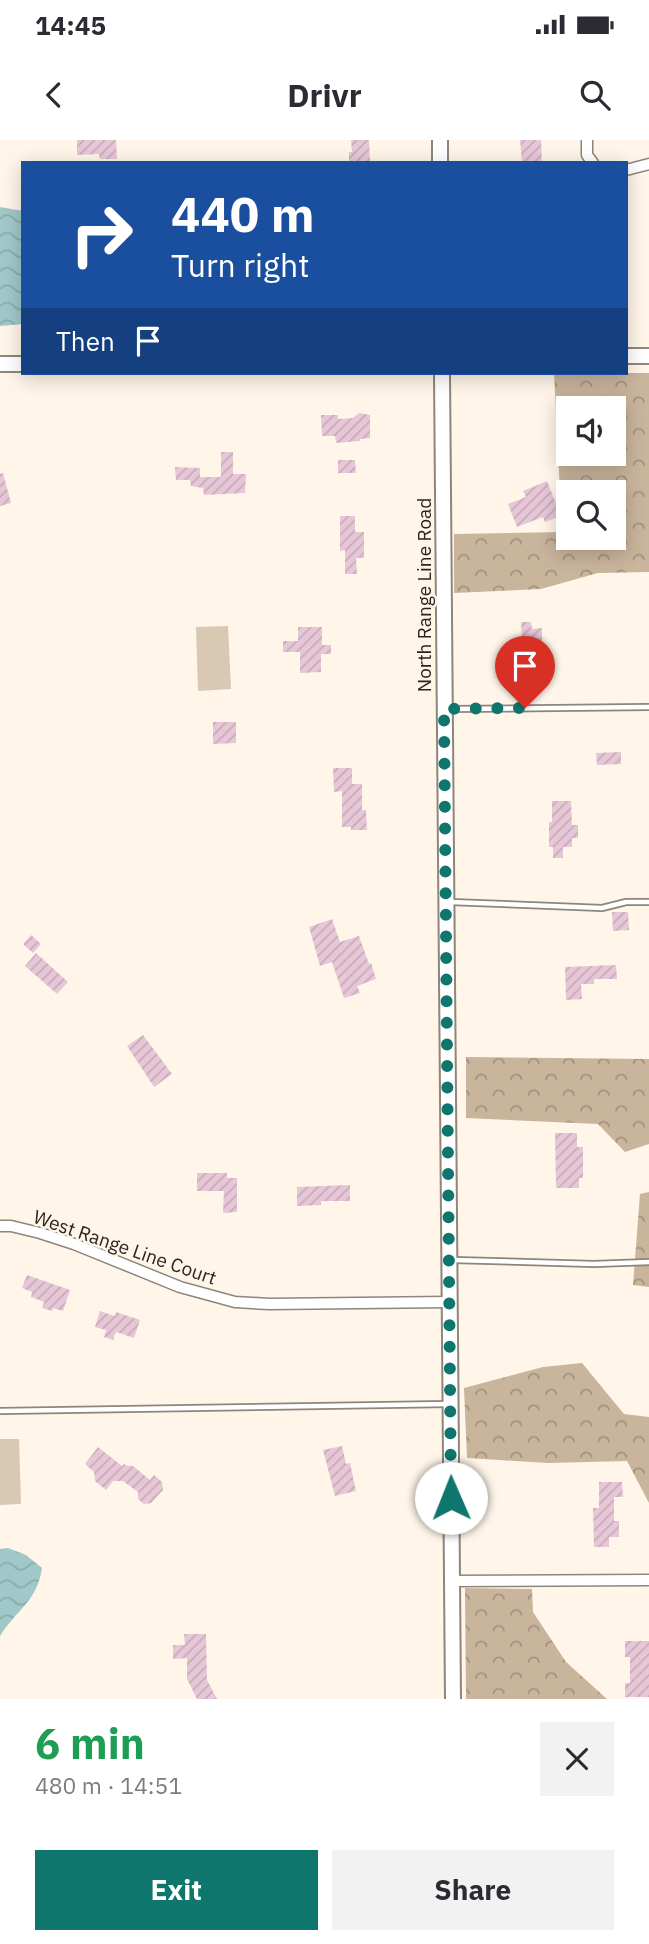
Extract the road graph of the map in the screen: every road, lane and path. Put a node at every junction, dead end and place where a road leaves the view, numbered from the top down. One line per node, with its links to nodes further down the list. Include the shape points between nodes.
1 (440, 140): 3 (street)
2 (587, 140): 4 (street)
3 (440, 161)
4 (592, 161)
5 (649, 164): 6 (street)
6 (628, 169)
7 (649, 355): 8 (street)
8 (628, 356)
9 (0, 364): 10 (street)
10 (21, 364)
11 (442, 375): 13 (street, North Range Line Road)
12 (649, 707): 13 (lane)
13 (444, 709): 14 (street, North Range Line Road)
14 (446, 901): 15 (lane, via 602,908); 17 (street, North Range Line Road)
15 (649, 902)
16 (0, 1226): 19 (street, West Range Line Court, via 63,1240 180,1287 235,1302)
17 (449, 1260): 18 (lane); 19 (street, North Range Line Road)
18 (649, 1262)
19 (449, 1302): 20 (street, North Range Line Road)
20 (450, 1404): 21 (lane); 23 (street, North Range Line Road)
21 (0, 1411)
22 (649, 1580): 23 (street)
23 (452, 1581): 24 (street, North Range Line Road)
24 (453, 1699)

